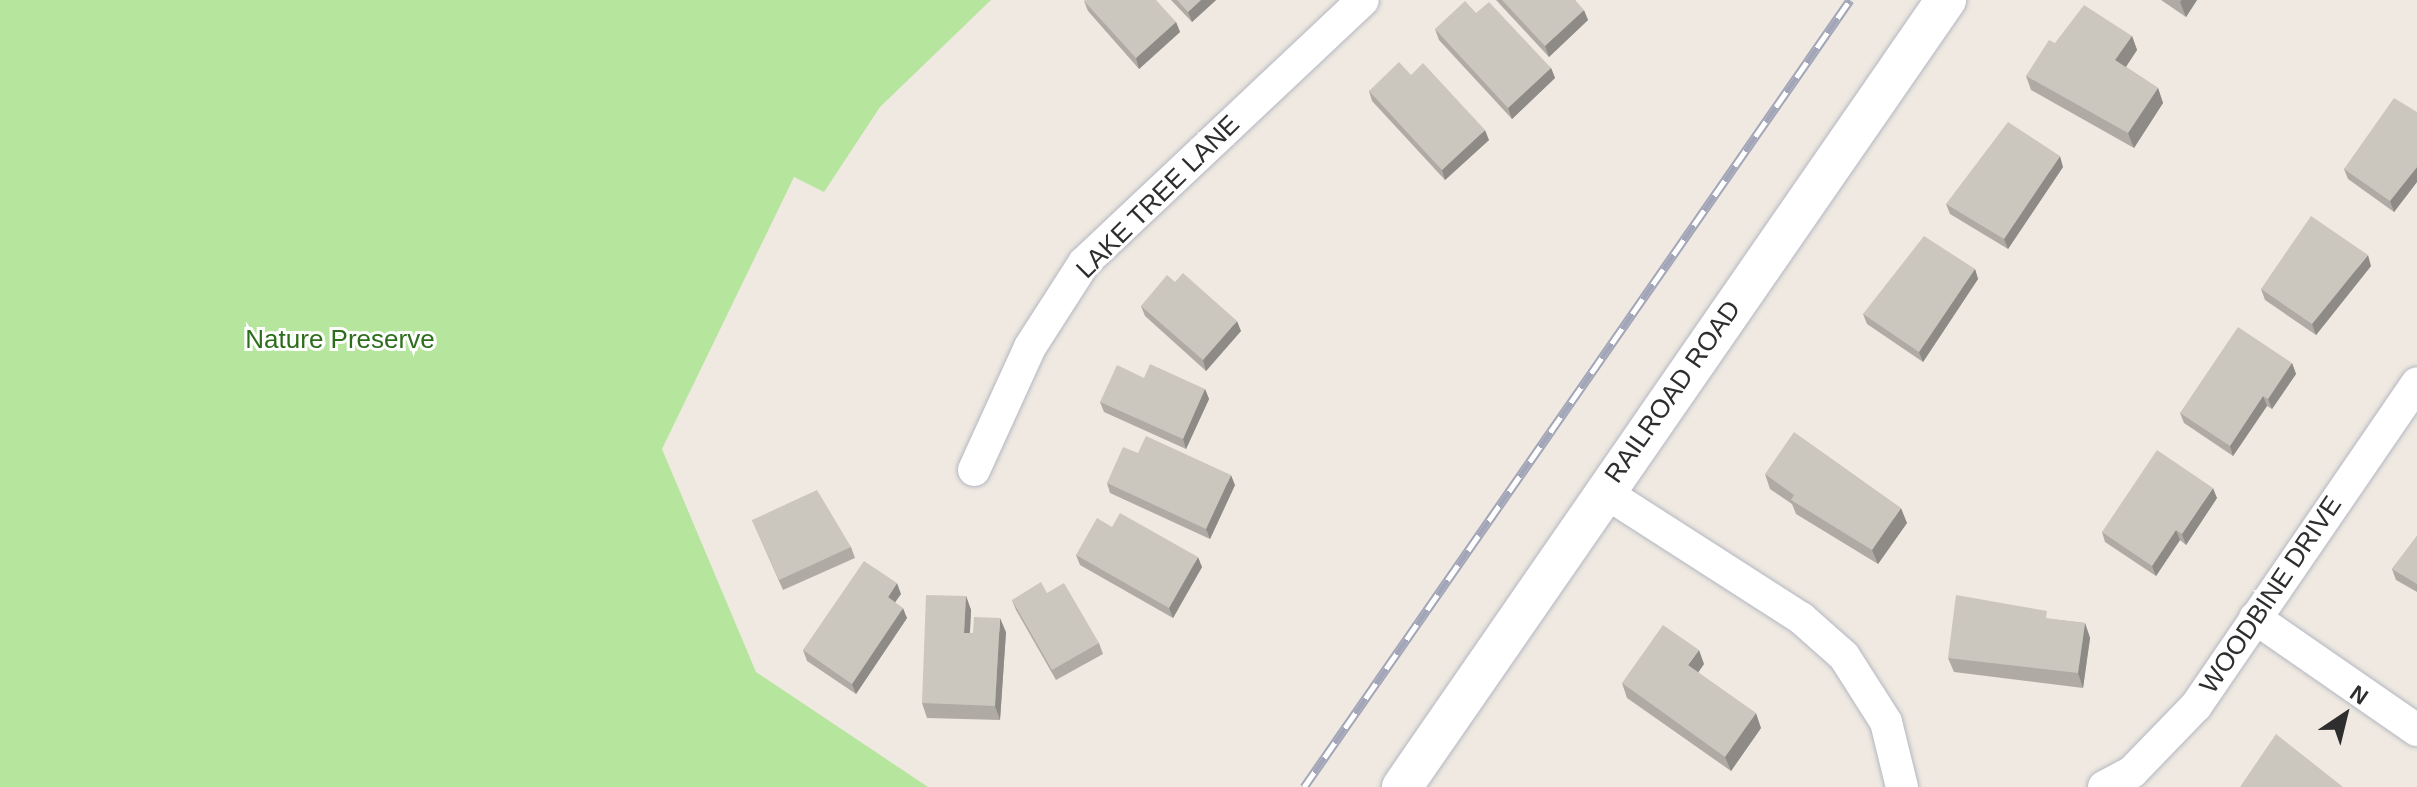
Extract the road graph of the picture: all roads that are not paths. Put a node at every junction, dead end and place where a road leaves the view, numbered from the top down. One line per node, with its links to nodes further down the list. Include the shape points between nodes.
1 (1363, 0): 4 (street, LAKE TREE LANE, via 1084,263 1030,347)
2 (1946, 0): 5 (street, RAILROAD ROAD)
3 (2417, 383): 6 (street, WOODBINE DRIVE)
4 (974, 470)
5 (1603, 491): 8 (street, RAILROAD ROAD); 9 (street, via 1801,618 1844,656 1886,722)
6 (2255, 618): 7 (street); 10 (street, WOODBINE DRIVE, via 2196,706 2132,772)
7 (2417, 730)
8 (1402, 787)
9 (1902, 787)
10 (2104, 787)

